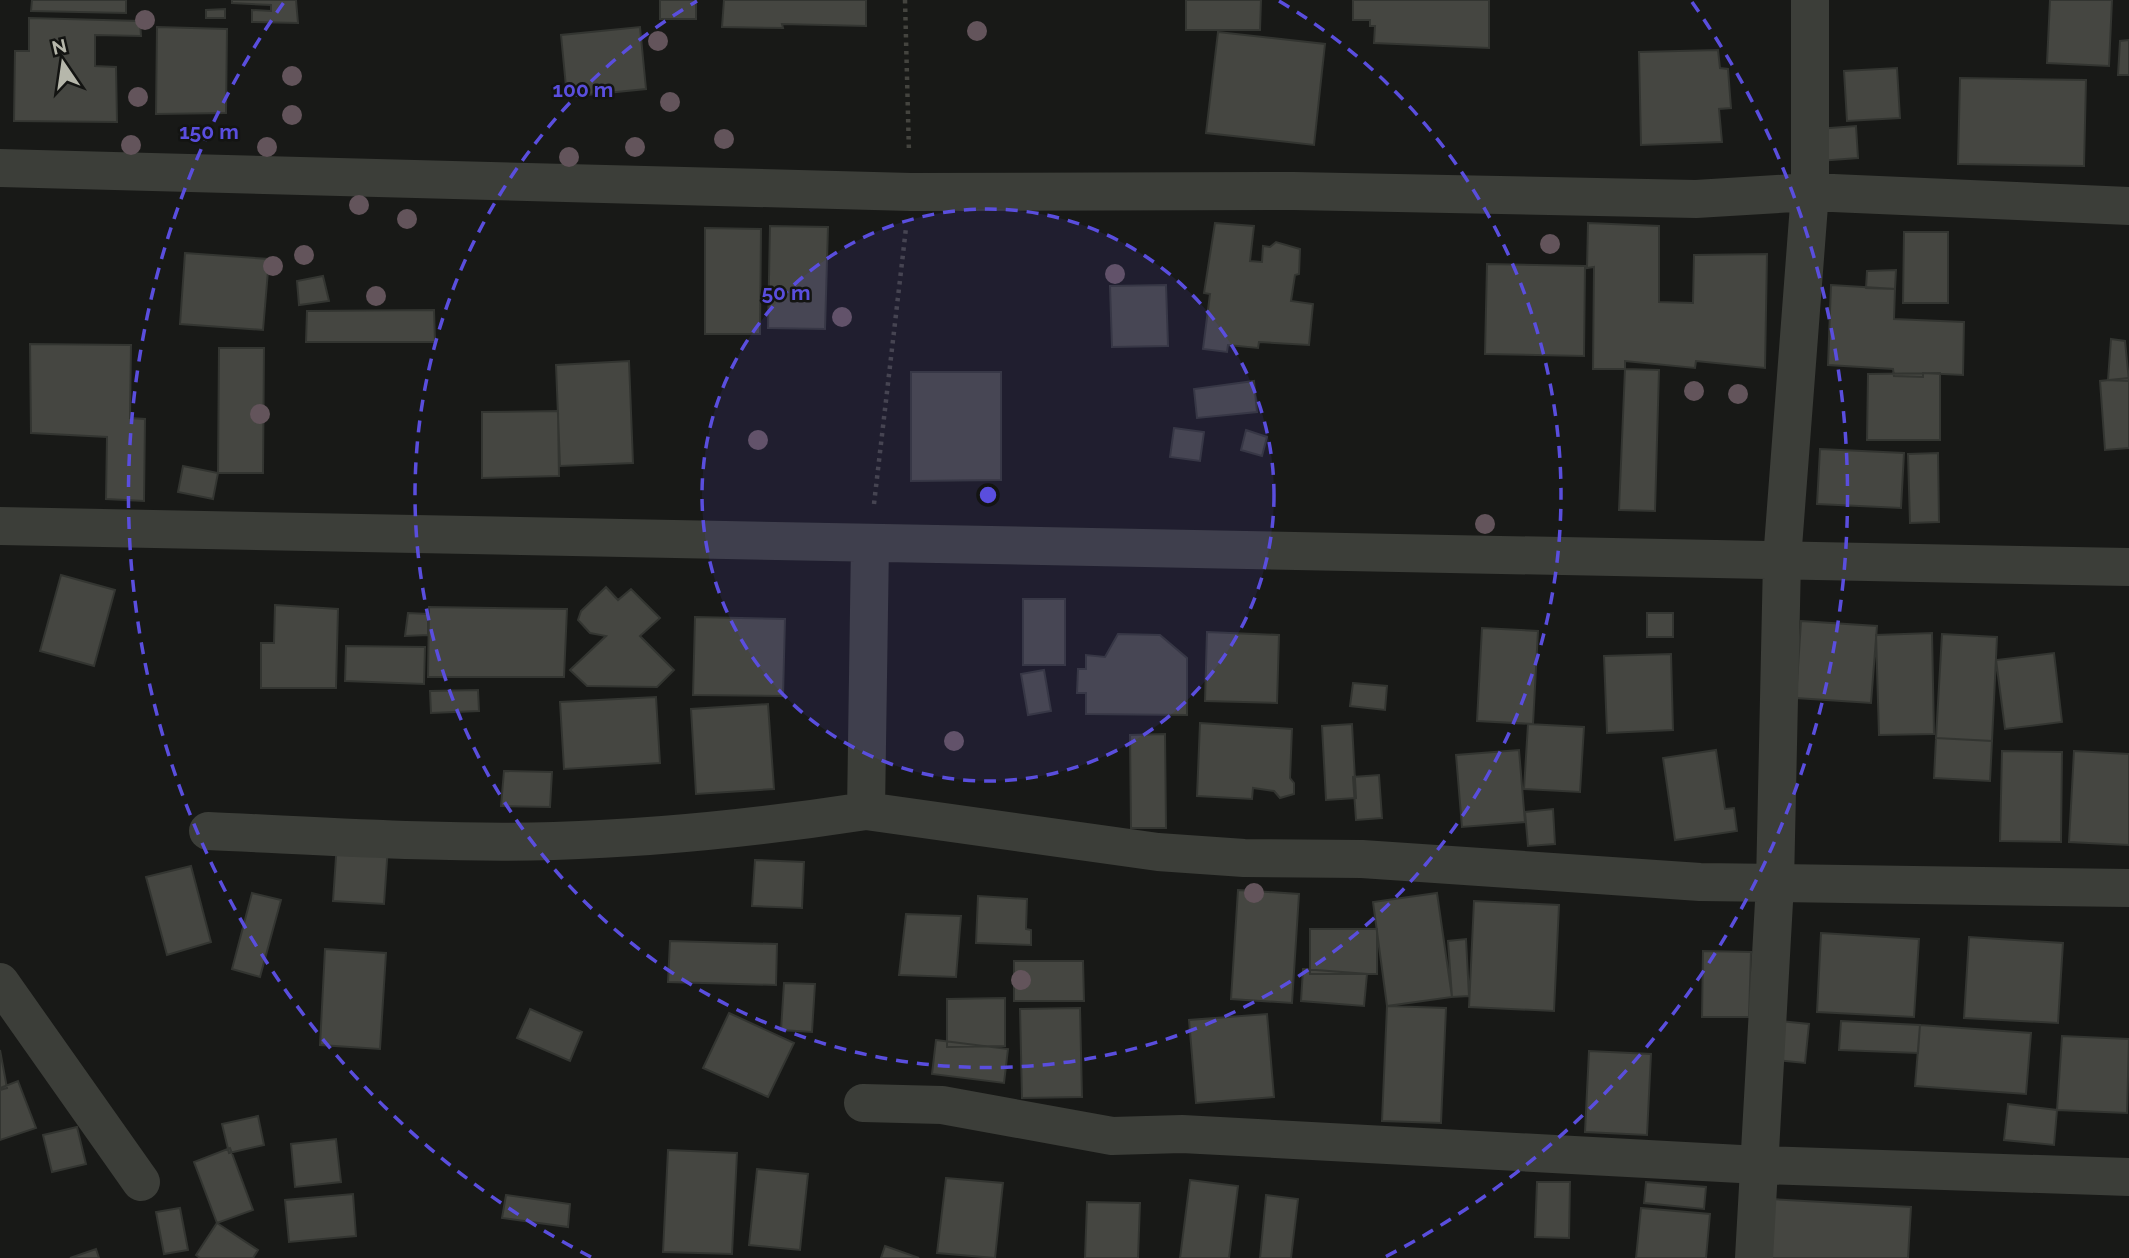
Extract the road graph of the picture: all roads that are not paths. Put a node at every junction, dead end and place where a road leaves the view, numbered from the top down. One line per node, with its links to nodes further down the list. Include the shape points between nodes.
1 (1810, 0): 3 (street)
2 (0, 168): 3 (street, via 911,192 1294,191 1696,199)
3 (1810, 192): 4 (street); 7 (street)
4 (2129, 206)
5 (0, 526): 6 (street)
6 (870, 542): 7 (street); 9 (street)
7 (1782, 560): 8 (street); 11 (street)
8 (2129, 567)
9 (866, 811): 10 (street, via 662,836 552,841); 11 (street, via 1158,852 1362,859)
10 (208, 831)
11 (1775, 884): 12 (street); 15 (street)
12 (2129, 888)
13 (0, 982): 17 (street)
14 (863, 1103): 15 (street, via 942,1105 1112,1136 1182,1134)
15 (1759, 1165): 16 (street); 18 (street)
16 (2129, 1177)
17 (141, 1182)
18 (1754, 1258)

